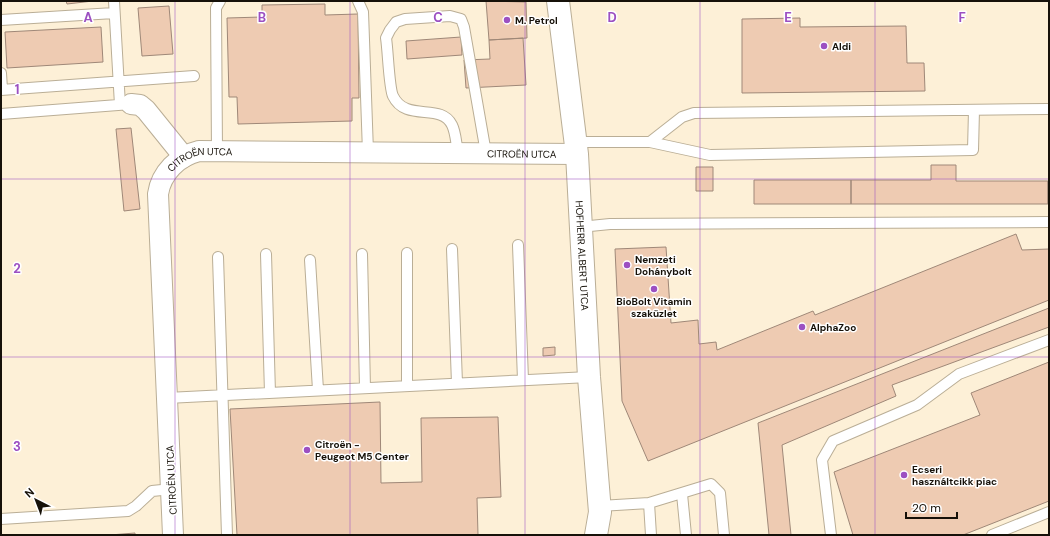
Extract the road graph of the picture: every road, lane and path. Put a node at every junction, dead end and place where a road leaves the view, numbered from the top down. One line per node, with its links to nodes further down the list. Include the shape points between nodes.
1 (114, 1): 6 (lane)
2 (220, 1): 19 (lane, via 216,8)
3 (358, 1): 20 (lane, via 363,12)
4 (558, 1): 8 (street, HOFHERR ALBERT UTCA)
5 (569, 1): 8 (lane, via 568,18)
6 (114, 13): 7 (lane); 11 (lane)
7 (1, 20)
8 (562, 36): 18 (street, HOFHERR ALBERT UTCA)
9 (1, 73): 12 (lane)
10 (194, 76): 11 (lane)
11 (119, 81): 12 (lane); 13 (lane)
12 (2, 90)
13 (126, 104): 16 (lane); 23 (street, via 140,105 146,110)
14 (1049, 109): 15 (lane)
15 (974, 110): 17 (lane, via 694,113 682,117); 17 (lane, via 973,150 710,155)
16 (1, 114)
17 (650, 142): 18 (lane)
18 (576, 148): 22 (street, CITROËN UTCA); 25 (street, HOFHERR ALBERT UTCA)
19 (217, 152): 20 (street, CITROËN UTCA); 23 (street, CITROËN UTCA, via 199,151)
20 (368, 152): 21 (street, CITROËN UTCA)
21 (458, 152): 22 (street, CITROËN UTCA); 22 (lane, via 453,126 448,119 438,114 405,110 392,95 386,38 396,22 450,16 461,19)
22 (486, 152)
23 (184, 157): 42 (street, CITROËN UTCA, via 164,176 158,194)
24 (1049, 222): 25 (lane)
25 (580, 226): 34 (street, HOFHERR ALBERT UTCA)
26 (518, 245): 35 (lane)
27 (452, 249): 36 (lane)
28 (407, 253): 37 (lane)
29 (266, 254): 40 (lane)
30 (362, 254): 38 (lane)
31 (218, 257): 41 (lane)
32 (310, 260): 39 (lane)
33 (1049, 340): 56 (lane, via 959,374 918,405 833,441 822,460)
34 (589, 377): 35 (lane); 46 (street, HOFHERR ALBERT UTCA)
35 (523, 380): 36 (lane)
36 (457, 384): 37 (lane)
37 (407, 386): 38 (lane)
38 (365, 388): 39 (lane)
39 (318, 390): 40 (lane)
40 (270, 393): 41 (lane)
41 (223, 395): 42 (lane); 50 (lane)
42 (167, 398): 43 (street, CITROËN UTCA)
43 (172, 489): 48 (lane, via 152,491 128,511); 49 (street, CITROËN UTCA)
44 (682, 494): 45 (lane); 54 (lane); 55 (lane, via 711,484 720,492)
45 (650, 502): 46 (lane); 53 (lane)
46 (600, 509): 51 (street, HOFHERR ALBERT UTCA); 52 (street, HOFHERR ALBERT UTCA)
47 (1049, 512): 57 (lane)
48 (1, 519)
49 (174, 535)
50 (227, 535)
51 (596, 535)
52 (609, 535)
53 (651, 535)
54 (686, 535)
55 (724, 535)
56 (831, 535)
57 (992, 535)

